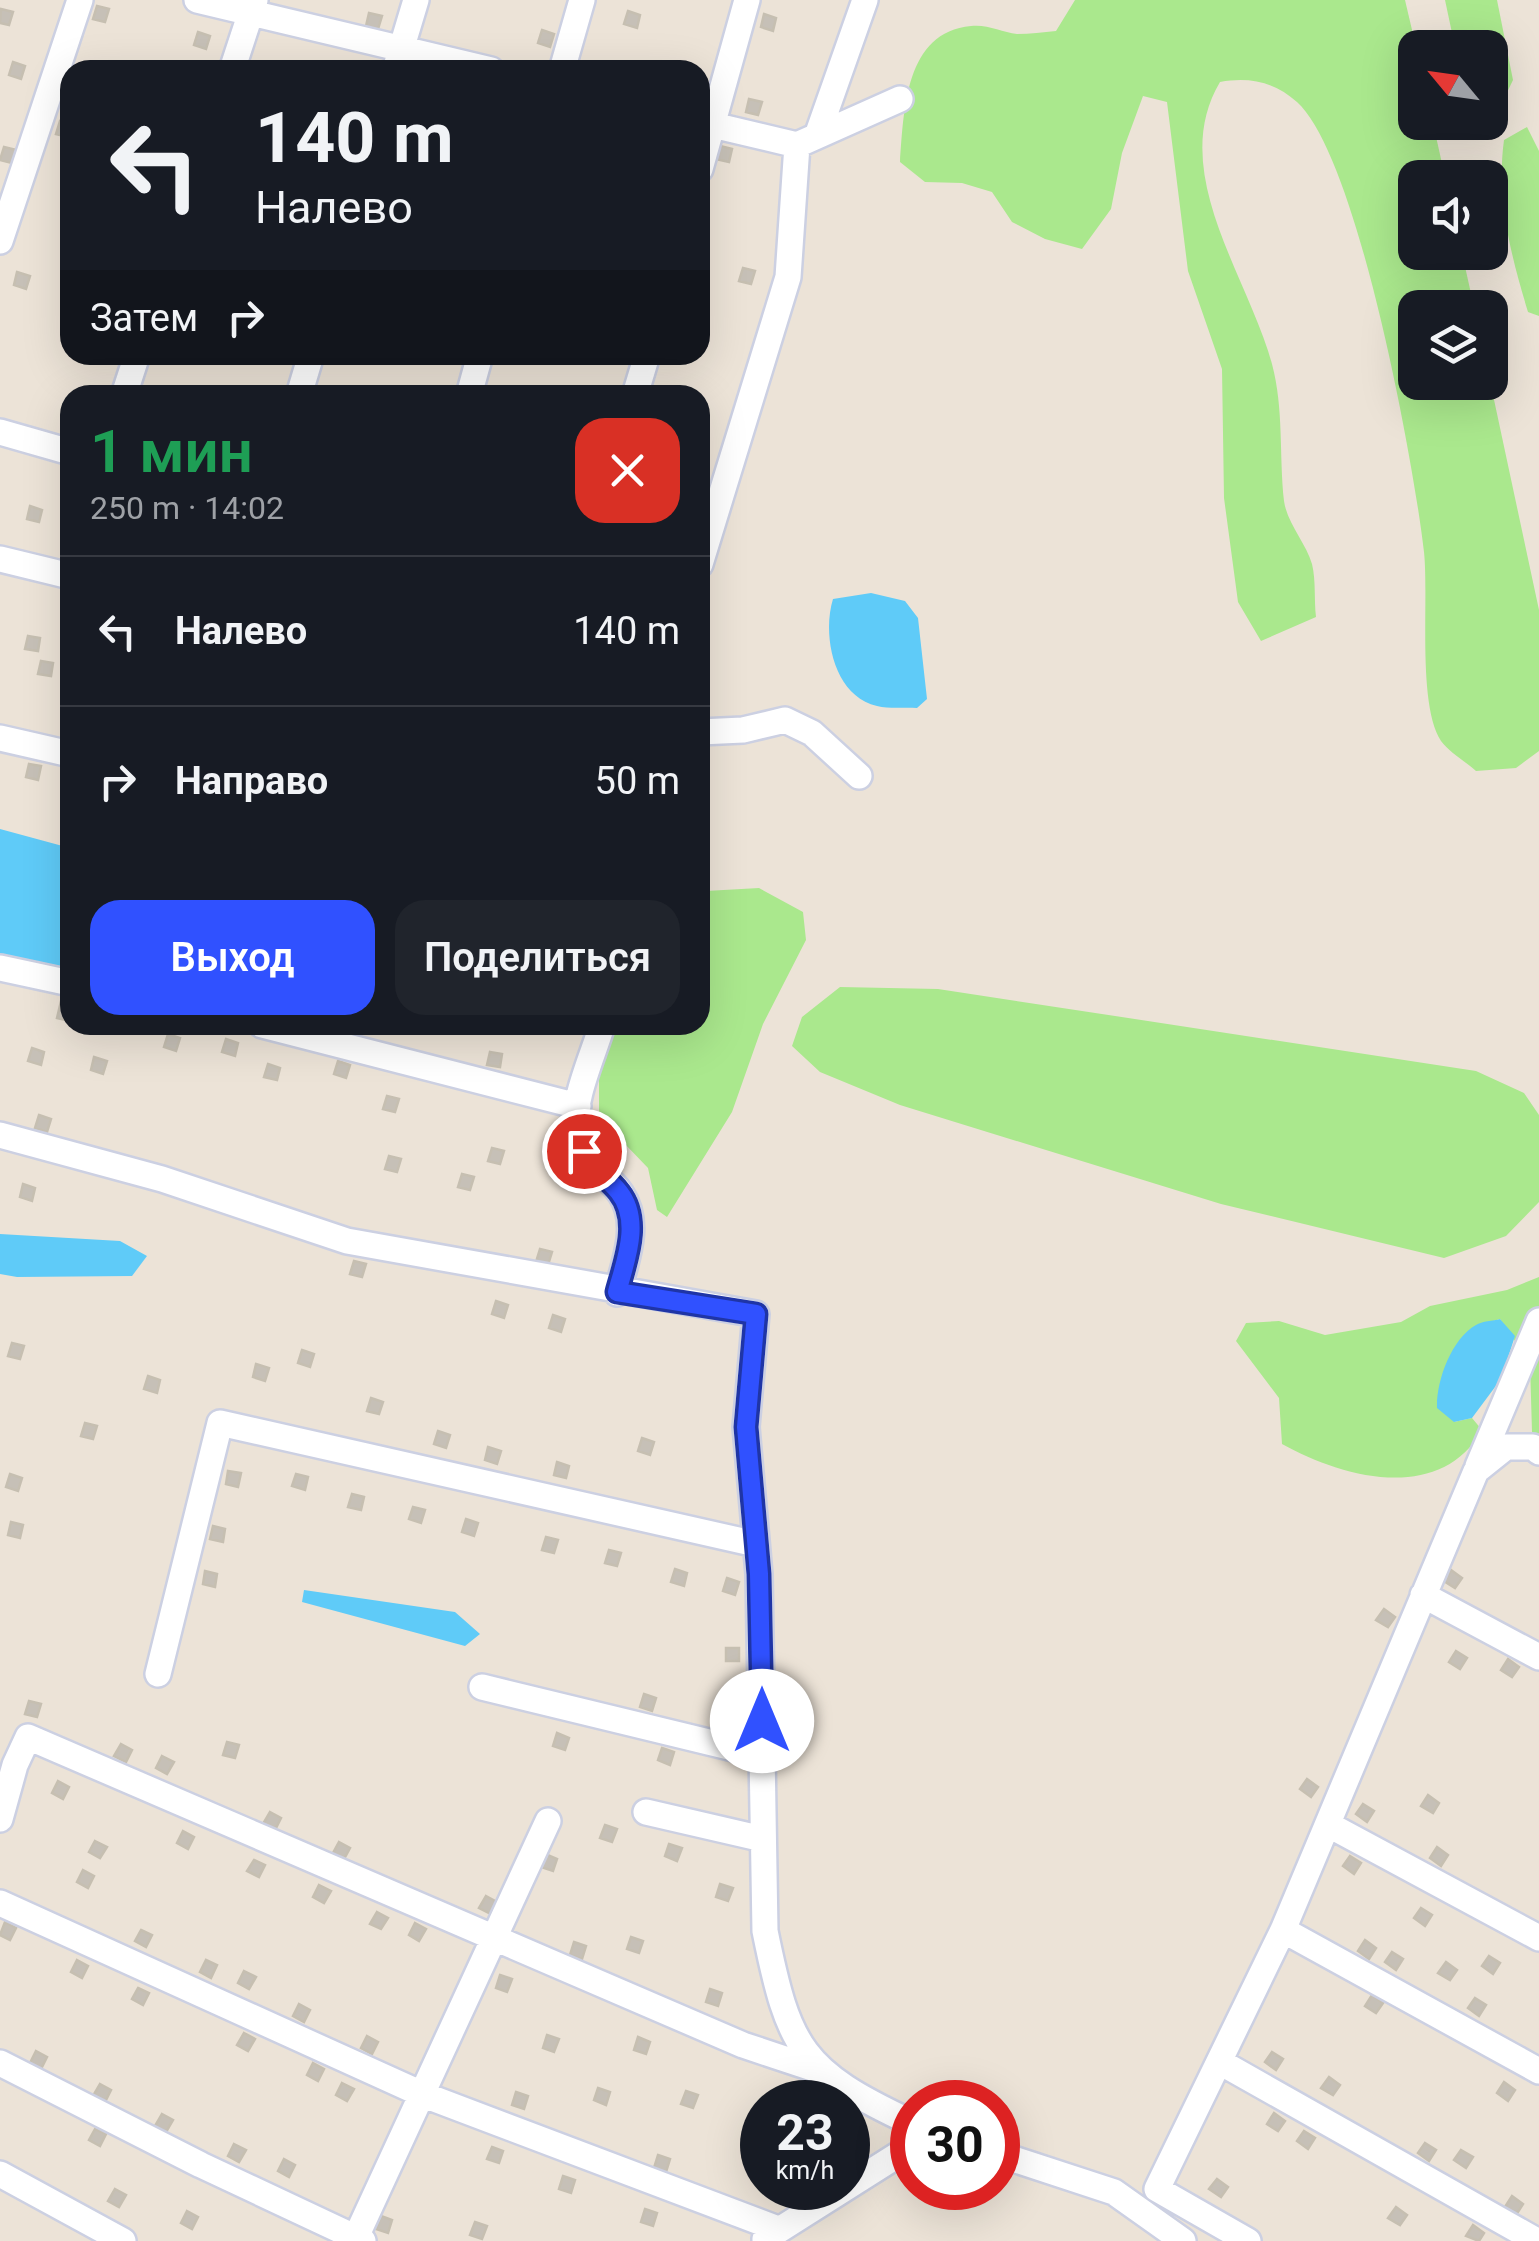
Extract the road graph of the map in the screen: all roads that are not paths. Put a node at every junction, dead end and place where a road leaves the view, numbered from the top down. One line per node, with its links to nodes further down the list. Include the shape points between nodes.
1 (80, 0): 10 (street)
2 (198, 0): 7 (street)
3 (416, 0): 8 (street)
4 (582, 0): 12 (street)
5 (748, 0): 14 (street)
6 (864, 0): 16 (street)
7 (253, 6): 8 (street); 11 (street)
8 (398, 59)
9 (60, 60): 17 (street)
10 (60, 60)
11 (235, 60)
12 (565, 60)
13 (900, 98): 16 (street)
14 (710, 112)
15 (710, 125): 16 (street)
16 (807, 140): 20 (street, via 788,277)
17 (0, 241)
18 (0, 432): 19 (street)
19 (60, 449)
20 (710, 531)
21 (0, 559): 22 (street)
22 (60, 574)
23 (710, 731): 26 (street, via 786,720 812,733)
24 (0, 738): 25 (street)
25 (60, 752)
26 (859, 776)
27 (0, 968): 28 (street)
28 (60, 981)
29 (321, 1035): 31 (street)
30 (599, 1035): 31 (street)
31 (578, 1106): 33 (street, via 576,1132 591,1169 621,1194 632,1233)
32 (0, 1135): 33 (street, via 162,1178 347,1240)
33 (617, 1292): 37 (street, via 756,1314 746,1427)
34 (1539, 1321): 36 (street)
35 (1539, 1452): 36 (street, via 1506,1447)
36 (1476, 1471): 38 (street)
37 (756, 1544): 40 (street, via 220,1422); 42 (street)
38 (1423, 1595): 39 (street); 46 (street)
39 (1539, 1657)
40 (158, 1674)
41 (482, 1687): 42 (street)
42 (762, 1756): 47 (street)
43 (646, 1812): 47 (street)
44 (0, 1820): 50 (street, via 28,1737)
45 (548, 1820): 50 (street)
46 (1330, 1825): 49 (street); 51 (street)
47 (763, 1839): 54 (street, via 765,1930 776,1986 798,2046)
48 (0, 1904): 56 (street)
49 (1283, 1930): 52 (street); 55 (street)
50 (494, 1938): 54 (street, via 743,2045); 56 (street)
51 (1539, 1938)
52 (1220, 2062): 65 (street, via 1157,2189); 66 (street)
53 (0, 2063): 62 (street)
54 (818, 2070): 57 (street)
55 (1539, 2071)
56 (424, 2095): 61 (street); 62 (street)
57 (890, 2111)
58 (890, 2160): 61 (street)
59 (1020, 2161): 64 (street, via 1114,2192)
60 (0, 2174): 63 (street)
61 (770, 2235)
62 (360, 2239)
63 (123, 2241)
64 (1183, 2241)
65 (1248, 2241)
66 (1537, 2241)

